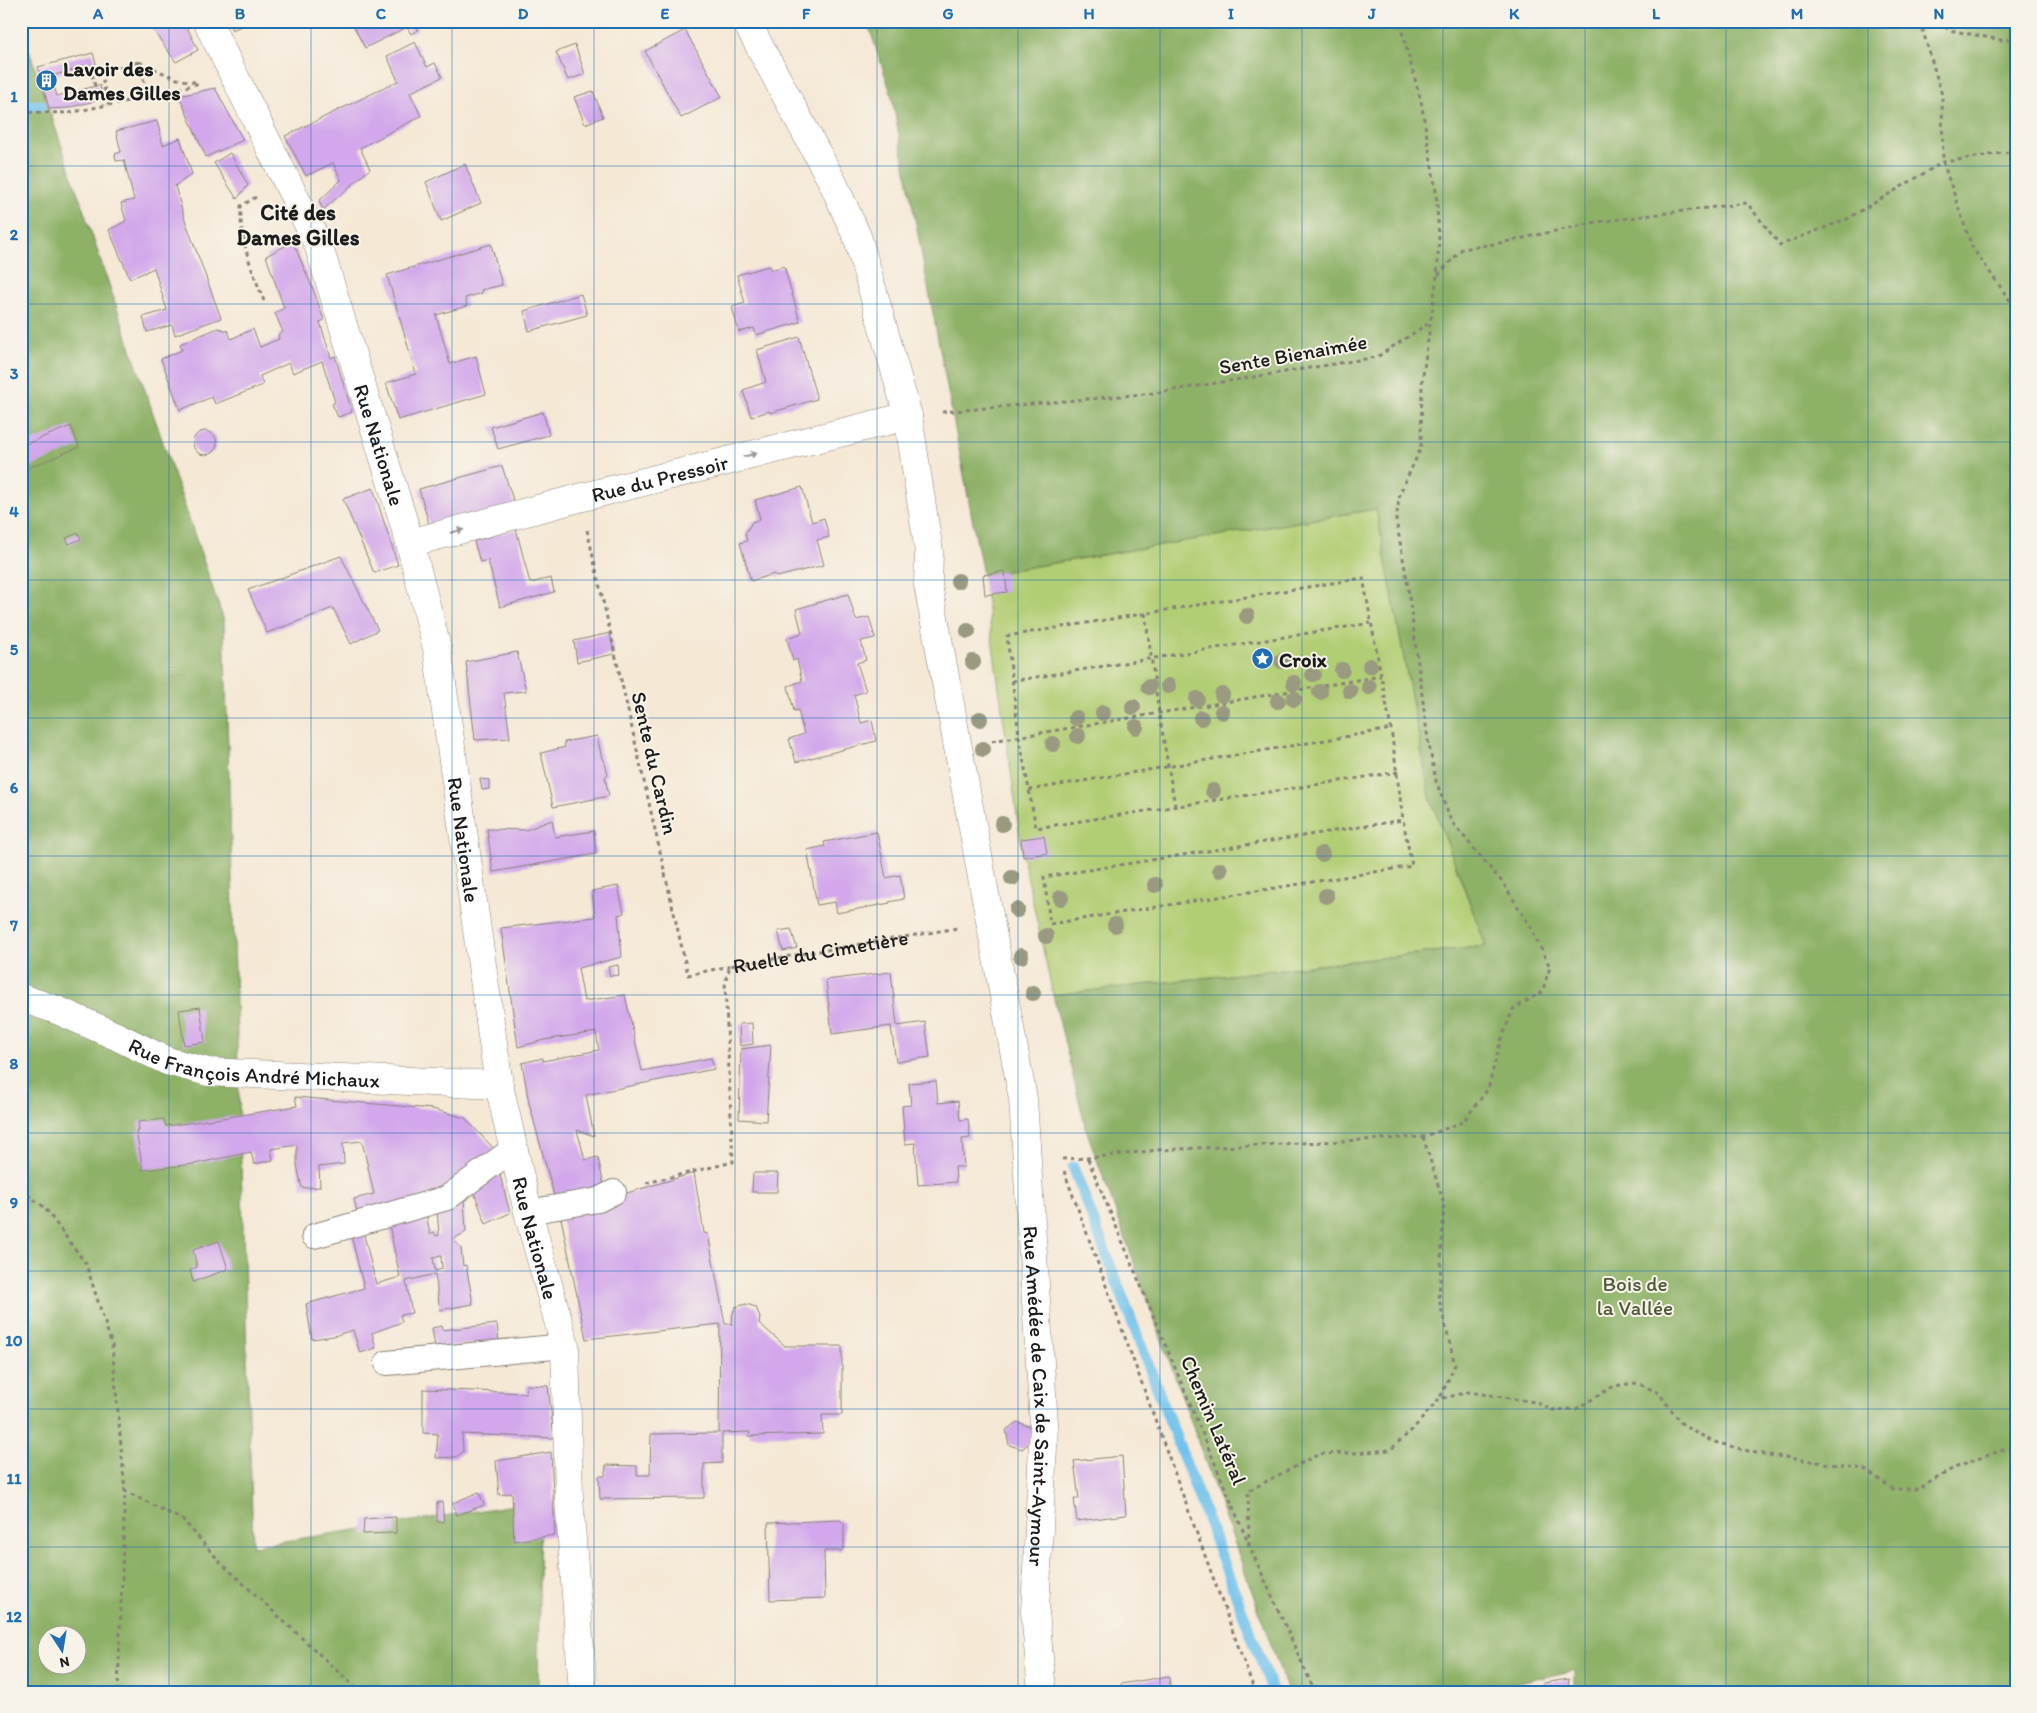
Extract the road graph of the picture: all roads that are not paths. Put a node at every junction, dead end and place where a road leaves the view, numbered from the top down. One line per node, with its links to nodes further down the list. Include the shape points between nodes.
1 (208, 21): 4 (street, Rue Nationale, via 318,244)
2 (746, 21): 3 (street, Rue Amédée de Caix de Saint-Aymour, via 833,183 858,239)
3 (908, 416): 4 (street, Rue du Pressoir, one-way to 3); 14 (street, Rue Amédée de Caix de Saint-Aymour, via 929,552 928,584 1023,1099 1044,1425 1035,1611)
4 (410, 543): 6 (street, Rue Nationale, via 437,648)
5 (21, 998): 6 (street, Rue François André Michaux, via 57,1010 167,1061 208,1072)
6 (499, 1085): 7 (street, Rue Nationale)
7 (513, 1149): 9 (street, Rue Nationale); 10 (lane, via 447,1198)
8 (614, 1192): 9 (lane, via 598,1200)
9 (528, 1212): 11 (street, Rue Nationale)
10 (314, 1236)
11 (565, 1346): 12 (lane); 13 (street, Rue Nationale, via 569,1498)
12 (387, 1363)
13 (583, 1692)
14 (1042, 1692)

